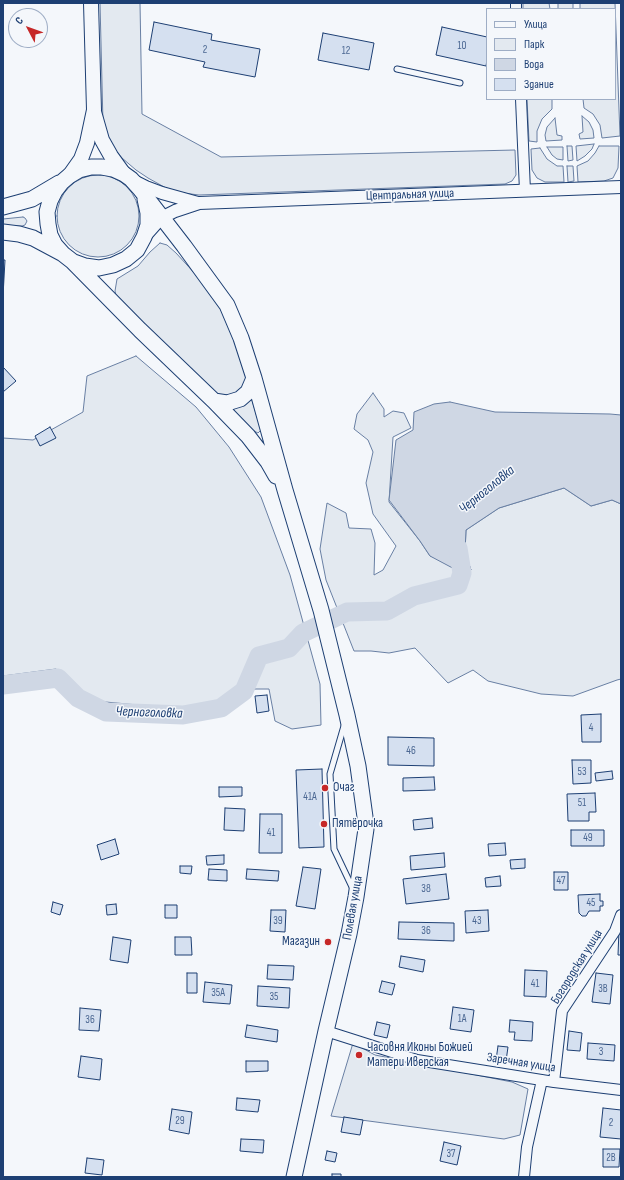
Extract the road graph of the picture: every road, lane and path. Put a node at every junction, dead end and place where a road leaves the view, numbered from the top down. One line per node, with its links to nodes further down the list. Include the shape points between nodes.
1 (91, 3): 5 (main road)
2 (397, 68): 3 (lane)
3 (460, 83)
4 (521, 100): 9 (street)
5 (94, 110): 6 (main road, via 81,159); 7 (main road, via 102,140 111,156)
6 (65, 179): 7 (main road, via 79,170 96,167 113,169); 11 (main road, via 32,200); 15 (main road, via 55,191 47,212 50,235 55,245)
7 (132, 181): 10 (street, via 162,193); 12 (main road); 14 (main road, via 145,200 148,213)
8 (621, 187): 9 (street, Центральная улица)
9 (525, 191): 10 (street, Центральная улица)
10 (199, 203): 12 (street)
11 (3, 206)
12 (161, 218): 14 (street); 16 (main road, via 227,305)
13 (3, 232): 15 (main road, via 33,238)
14 (144, 237): 15 (main road, via 137,250 113,265 99,268 85,266)
15 (68, 257): 17 (main road)
16 (254, 378): 17 (main road, via 248,392 240,399 227,403); 18 (main road)
17 (214, 401): 18 (main road, via 248,436)
18 (285, 490): 19 (main road, Полевая улица, via 321,610)
19 (347, 715): 20 (main road, Полевая улица, via 359,771 366,829); 20 (lane, via 330,774 334,849)
20 (356, 897): 22 (main road, Полевая улица)
21 (621, 915): 24 (street, Богородская улица, via 614,931 562,1010)
22 (326, 1031): 23 (street, Заречная улица, via 417,1060); 26 (main road, Полевая улица)
23 (542, 1080): 24 (street, Заречная улица); 27 (street, via 527,1148)
24 (554, 1082): 25 (street, Заречная улица)
25 (621, 1090)
26 (294, 1177)
27 (524, 1177)

